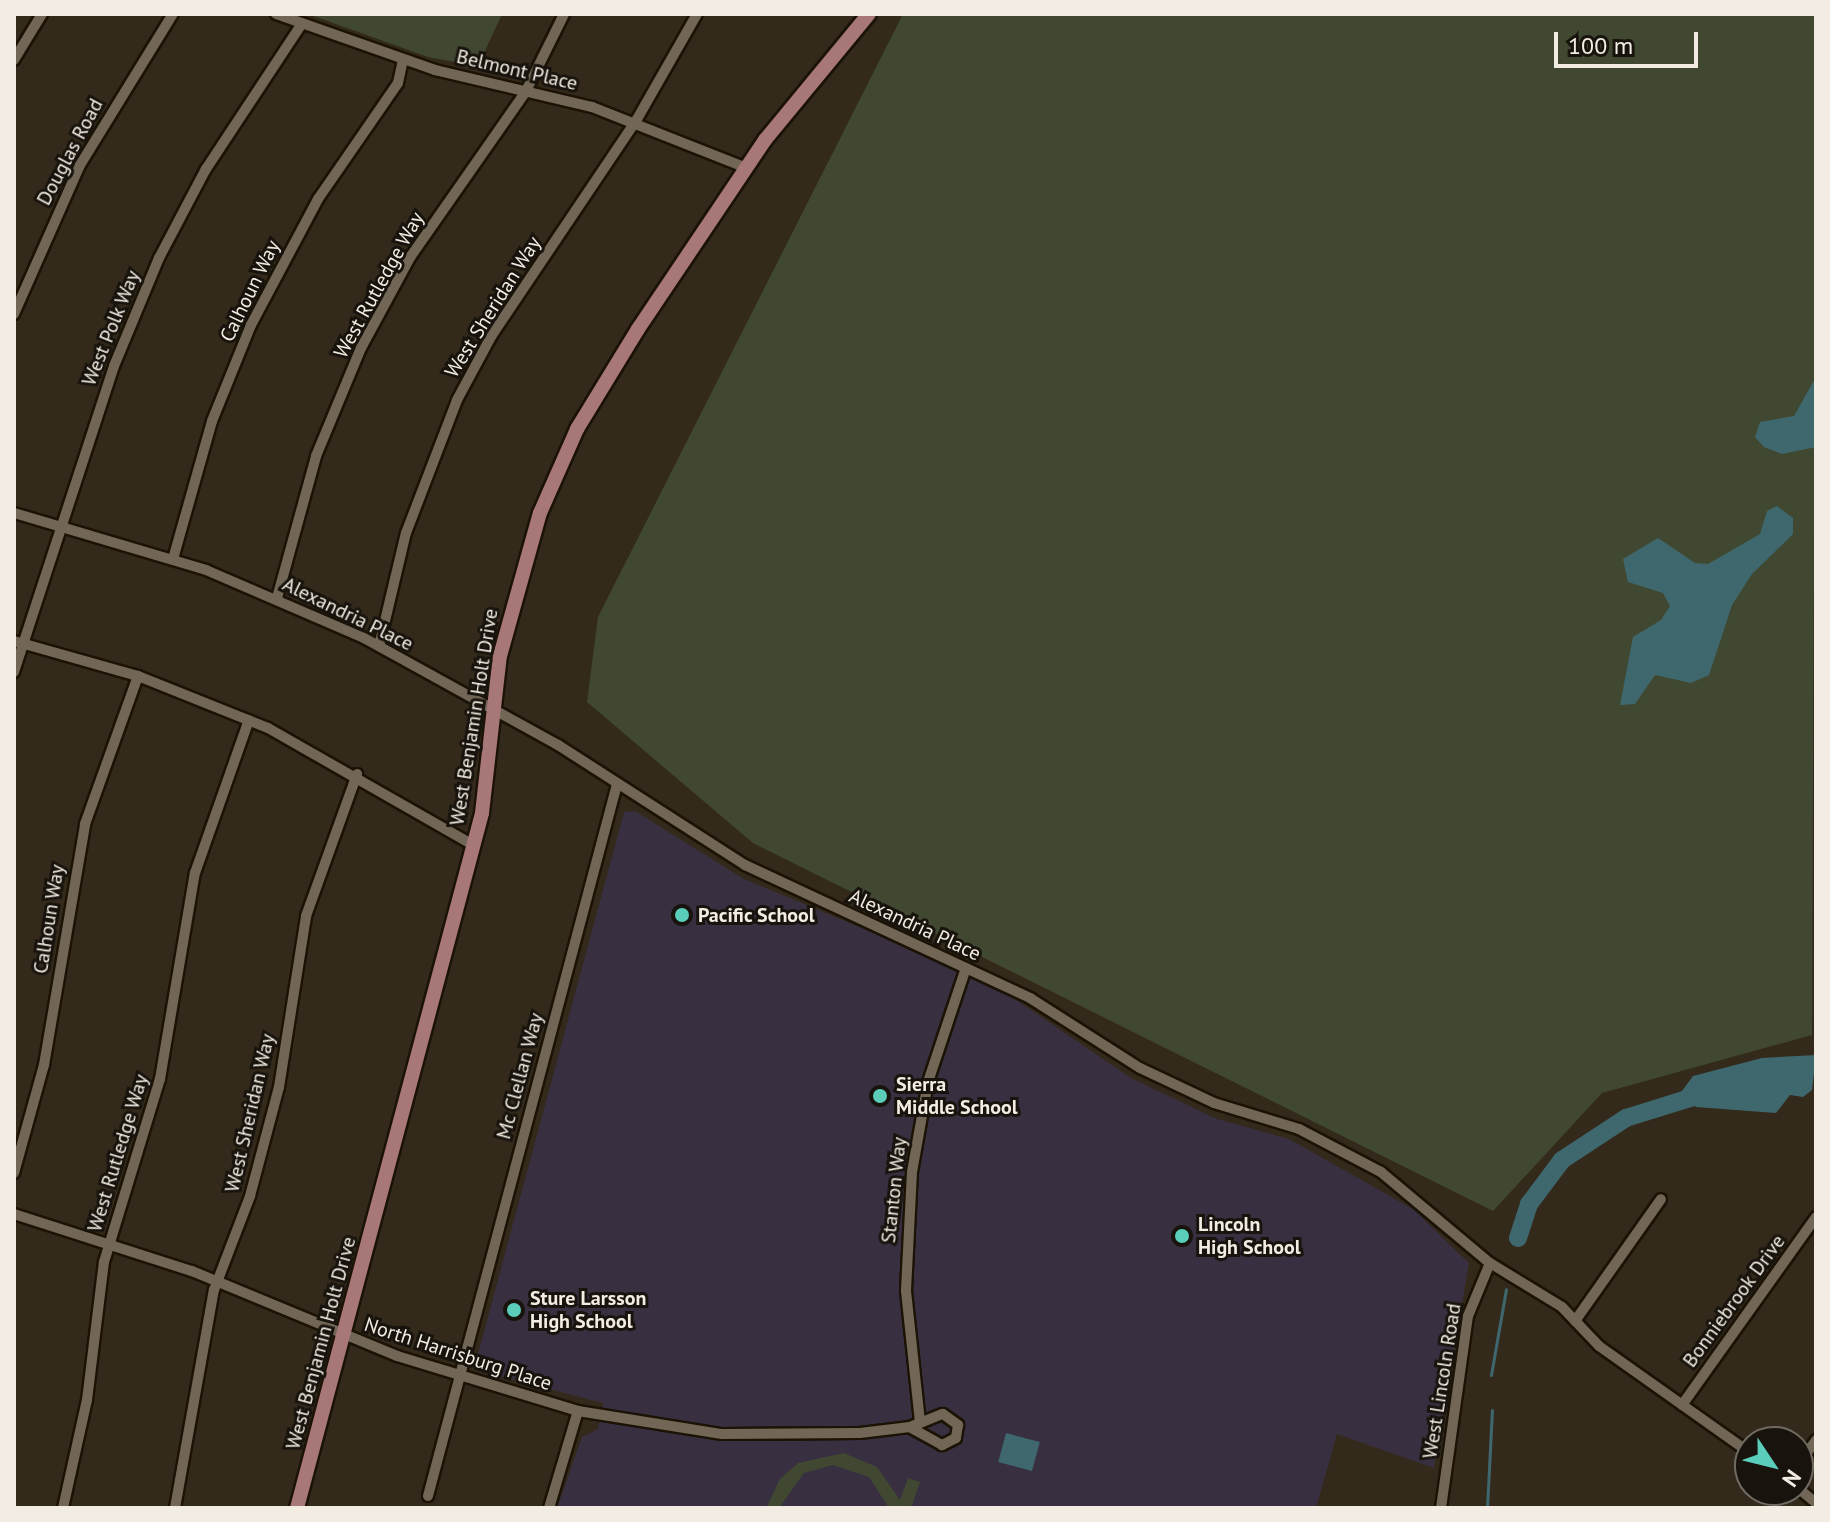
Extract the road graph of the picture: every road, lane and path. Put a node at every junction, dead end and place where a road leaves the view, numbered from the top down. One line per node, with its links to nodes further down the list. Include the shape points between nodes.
1 (42, 14): 8 (street)
2 (173, 14): 13 (street, Douglas Road, via 80,165)
3 (276, 14): 7 (street, Belmont Place)
4 (564, 14): 10 (street, West Rutledge Way)
5 (697, 14): 11 (street, West Sheridan Way)
6 (869, 14): 12 (main road, West Benjamin Holt Drive)
7 (301, 25): 9 (street, Belmont Place); 15 (street, West Polk Way, via 213,158 159,258 114,366)
8 (14, 60)
9 (403, 60): 10 (street, Belmont Place); 16 (street, Calhoun Way, via 398,83 318,199 251,325 212,421)
10 (526, 91): 11 (street, Belmont Place); 17 (street, West Rutledge Way, via 411,256 361,348 316,456)
11 (636, 121): 12 (street, Belmont Place); 20 (street, West Sheridan Way, via 523,284 457,400 406,533)
12 (747, 168): 23 (main road, West Benjamin Holt Drive, via 609,375 561,464 511,608)
13 (14, 314)
14 (14, 513): 15 (street, Alexandria Place)
15 (65, 527): 16 (street, Alexandria Place); 19 (street, West Polk Way)
16 (173, 559): 17 (street, Alexandria Place)
17 (277, 598): 20 (street, Alexandria Place)
18 (14, 641): 19 (street)
19 (26, 643): 21 (street, West Polk Way); 22 (street)
20 (379, 646): 23 (street, Alexandria Place)
21 (14, 672)
22 (138, 676): 24 (street); 29 (street, Calhoun Way, via 85,824 44,1065)
23 (492, 713): 26 (street, Alexandria Place); 27 (main road, West Benjamin Holt Drive, via 486,796)
24 (249, 720): 25 (street); 33 (street, West Rutledge Way, via 195,873 160,1079)
25 (357, 774): 27 (street); 35 (street, West Sheridan Way, via 306,916 269,1131)
26 (617, 784): 28 (street, Alexandria Place, via 745,865); 38 (street, Mc Clellan Way)
27 (473, 845): 37 (main road, West Benjamin Holt Drive)
28 (966, 968): 34 (street, Alexandria Place, via 1053,1010 1153,1074 1223,1107 1290,1126 1381,1172); 41 (street, Stanton Way, via 928,1082 912,1172 906,1290)
29 (14, 1173)
30 (1661, 1199): 36 (street)
31 (14, 1214): 33 (street, North Harrisburg Place)
32 (1816, 1217): 39 (street, Bonniebrook Drive)
33 (110, 1241): 35 (street, North Harrisburg Place); 44 (street, West Rutledge Way, via 87,1400)
34 (1490, 1263): 36 (street, Alexandria Place, via 1555,1301); 48 (street, West Lincoln Road, via 1468,1316)
35 (218, 1281): 37 (street, North Harrisburg Place); 45 (street, West Sheridan Way)
36 (1575, 1321): 39 (street, Alexandria Place, via 1599,1346)
37 (343, 1335): 38 (street, North Harrisburg Place); 46 (main road, West Benjamin Holt Drive)
38 (458, 1378): 40 (street, North Harrisburg Place); 43 (street, Mc Clellan Way)
39 (1682, 1405): 42 (street, Alexandria Place)
40 (578, 1411): 41 (street, North Harrisburg Place, via 722,1434); 47 (street)
41 (915, 1425)
42 (1734, 1442)
43 (428, 1496)
44 (63, 1508)
45 (175, 1508)
46 (297, 1508)
47 (549, 1508)
48 (1441, 1508)

